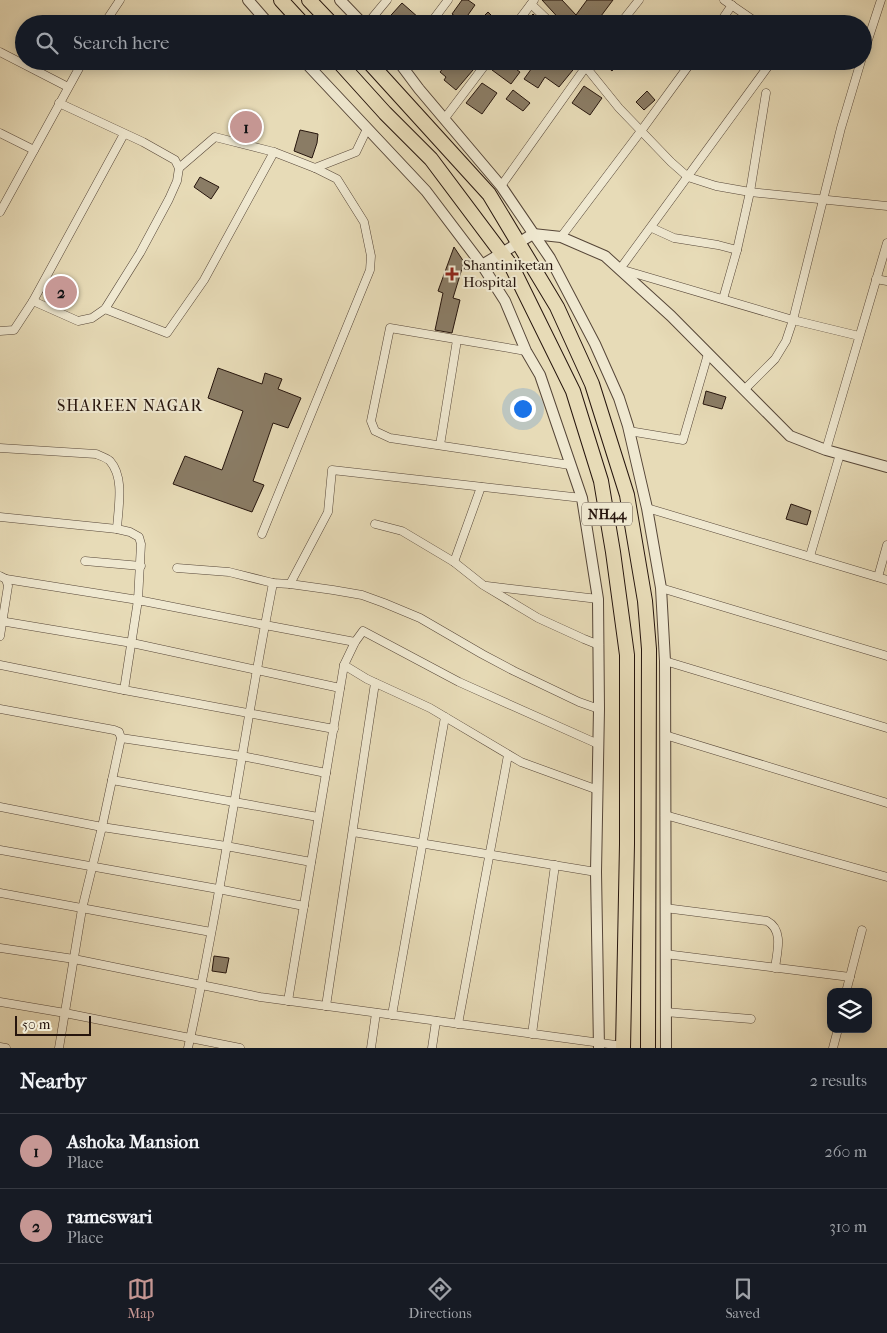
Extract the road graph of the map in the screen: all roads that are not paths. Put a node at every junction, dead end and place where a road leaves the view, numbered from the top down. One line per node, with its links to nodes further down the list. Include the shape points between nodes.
1 (120, 0): 13 (street)
2 (248, 0): 14 (street)
3 (282, 0): 15 (highway)
4 (309, 0): 16 (highway)
5 (340, 0): 17 (street)
6 (387, 0): 18 (street)
7 (448, 0): 19 (street)
8 (639, 0): 22 (street)
9 (724, 0): 12 (street)
10 (881, 0): 25 (street)
11 (532, 2): 20 (street); 21 (street)
12 (732, 5): 23 (street); 24 (street)
13 (110, 15)
14 (262, 15)
15 (295, 15)
16 (323, 15)
17 (354, 15)
18 (374, 15)
19 (437, 15)
20 (523, 15)
21 (544, 15)
22 (627, 15)
23 (725, 15)
24 (747, 15)
25 (872, 28)
26 (0, 52): 27 (street)
27 (15, 60)
28 (35, 70): 40 (street)
29 (78, 70): 40 (street)
30 (312, 70): 44 (street)
31 (346, 70): 64 (highway, NH44, via 431,159)
32 (376, 70): 61 (highway, NH44, via 489,194)
33 (406, 70): 43 (street)
34 (481, 70): 43 (street)
35 (580, 70): 53 (street)
36 (591, 70): 45 (street)
37 (686, 70): 45 (street)
38 (765, 70): 52 (street)
39 (858, 70): 55 (street)
40 (68, 87): 42 (street)
41 (766, 93): 54 (street)
42 (59, 103): 47 (street); 48 (street)
43 (445, 118): 53 (street)
44 (367, 129): 51 (street, via 356,152); 65 (street, via 426,191)
45 (641, 132): 52 (street); 60 (street)
46 (0, 134): 48 (street)
47 (124, 134): 50 (street, via 175,160); 70 (street)
48 (34, 150): 57 (street)
49 (274, 152): 50 (street, via 215,137); 51 (street); 71 (street, via 204,280 167,333)
50 (179, 168): 71 (street, via 169,199)
51 (315, 168): 92 (street, via 337,179 364,222 371,256 370,270)
52 (688, 177): 54 (street); 58 (street)
53 (501, 186): 59 (street)
54 (750, 192): 55 (street); 63 (street)
55 (823, 199): 56 (street); 72 (street)
56 (887, 206)
57 (0, 212)
58 (652, 228): 63 (street, via 674,238); 66 (street)
59 (534, 234): 60 (street); 61 (street); 79 (street, via 596,344)
60 (561, 237): 66 (street, via 605,256)
61 (519, 243): 64 (street); 188 (highway, NH44, via 557,307 592,384 627,495 645,601 649,649)
62 (887, 243): 67 (street)
63 (737, 250): 69 (street)
64 (502, 254): 65 (street); 181 (highway, NH44, via 512,267 573,391 601,481 613,552 627,655)
65 (482, 265): 76 (street, via 506,300)
66 (620, 269): 69 (street); 77 (street)
67 (876, 279): 68 (street); 74 (street)
68 (887, 281)
69 (723, 299): 72 (street)
70 (33, 301): 71 (street, via 78,321 92,318); 73 (street, via 14,330)
71 (106, 309)
72 (793, 320): 74 (street); 78 (street, via 775,359)
73 (0, 331)
74 (859, 336): 82 (street)
75 (457, 340): 76 (street); 80 (street); 80 (street, via 390,328 371,421 375,431 390,438)
76 (526, 351): 84 (street, via 540,374)
77 (708, 354): 78 (street); 79 (street, via 683,440)
78 (744, 390): 82 (street, via 790,436)
79 (629, 431): 88 (street)
80 (440, 445): 84 (street)
81 (0, 448): 91 (street, via 96,454 109,460 118,473)
82 (826, 450): 83 (street)
83 (840, 454): 85 (street); 94 (street)
84 (570, 465): 87 (street)
85 (887, 468)
86 (481, 486): 87 (street); 96 (street); 103 (street, via 332,470 328,512)
87 (582, 498): 106 (street)
88 (647, 508): 94 (street); 105 (street)
89 (0, 517): 91 (street)
90 (375, 524): 96 (street, via 402,531)
91 (117, 529): 97 (street, via 139,536)
92 (262, 534)
93 (887, 545): 99 (street)
94 (810, 556): 99 (street)
95 (85, 561): 97 (street)
96 (454, 562): 104 (street)
97 (141, 566): 107 (street)
98 (178, 568): 102 (street, via 230,572)
99 (878, 577): 101 (street)
100 (3, 578): 107 (street); 108 (street, via 8,586)
101 (887, 580)
102 (273, 583): 103 (street); 109 (street)
103 (290, 584): 123 (street, via 333,590 384,603 420,618 514,671)
104 (483, 585): 106 (street); 113 (street, via 538,618)
105 (661, 588): 114 (street); 115 (street)
106 (598, 599): 113 (street)
107 (138, 600): 109 (street); 112 (street)
108 (1, 622): 110 (street); 112 (street)
109 (265, 625): 111 (street); 118 (street)
110 (0, 636)
111 (355, 642): 117 (street); 130 (street, via 363,631 459,682)
112 (132, 643): 118 (street); 121 (street)
113 (599, 645): 123 (street)
114 (887, 656)
115 (665, 661): 126 (street); 128 (street)
116 (0, 665): 121 (street)
117 (344, 665): 119 (street); 120 (street)
118 (257, 671): 120 (street); 124 (street)
119 (375, 683): 125 (street); 142 (street)
120 (340, 688): 127 (street)
121 (124, 690): 124 (street)
122 (0, 709): 129 (street, via 114,730)
123 (599, 709): 130 (street)
124 (249, 712): 127 (street); 132 (street)
125 (445, 717): 131 (street); 143 (street)
126 (887, 728)
127 (334, 729): 133 (street)
128 (665, 735): 137 (street); 139 (street)
129 (121, 738): 132 (street); 134 (street)
130 (598, 744): 135 (street)
131 (508, 755): 135 (street); 146 (street)
132 (242, 756): 133 (street); 136 (street)
133 (326, 773): 140 (street)
134 (112, 780): 136 (street); 141 (street)
135 (598, 790): 150 (street)
136 (234, 801): 140 (street); 144 (street)
137 (887, 803)
138 (0, 807): 141 (street)
139 (665, 815): 151 (street); 155 (street)
140 (318, 817): 147 (street)
141 (102, 827): 144 (street); 149 (street)
142 (353, 832): 143 (street); 168 (street)
143 (423, 843): 146 (street); 172 (street)
144 (226, 846): 147 (street); 152 (street)
145 (0, 850): 149 (street)
146 (490, 854): 148 (street); 175 (street)
147 (311, 862): 154 (street)
148 (555, 865): 150 (street); 177 (street)
149 (92, 867): 152 (street); 156 (street)
150 (596, 872): 179 (street)
151 (887, 877)
152 (218, 889): 154 (street); 158 (street)
153 (0, 894): 156 (street)
154 (304, 906): 166 (street)
155 (665, 908): 160 (street); 162 (street, via 773,924 777,930)
156 (82, 909): 158 (street); 161 (street)
157 (862, 930): 163 (street)
158 (211, 932): 164 (street)
159 (0, 948): 161 (street)
160 (665, 954): 162 (street); 169 (street)
161 (74, 959): 164 (street); 170 (street)
162 (775, 968): 163 (street)
163 (850, 977): 165 (street)
164 (202, 985): 166 (street); 178 (street)
165 (847, 988)
166 (288, 1001): 168 (street)
167 (0, 1002): 170 (street)
168 (326, 1006): 171 (street)
169 (665, 1012): 173 (street); 189 (street)
170 (65, 1013): 178 (street); 183 (street)
171 (376, 1013): 172 (street); 186 (street)
172 (392, 1015): 174 (street)
173 (751, 1019)
174 (436, 1021): 175 (street); 187 (street)
175 (458, 1024): 177 (street)
176 (837, 1033): 190 (street)
177 (532, 1034): 179 (street)
178 (190, 1038): 184 (street); 185 (street)
179 (599, 1045): 181 (street)
180 (0, 1047): 182 (street)
181 (623, 1047)
182 (6, 1048)
183 (59, 1048)
184 (188, 1048)
185 (240, 1048)
186 (371, 1048)
187 (432, 1048)
188 (648, 1048)
189 (666, 1048)
190 (833, 1048)

